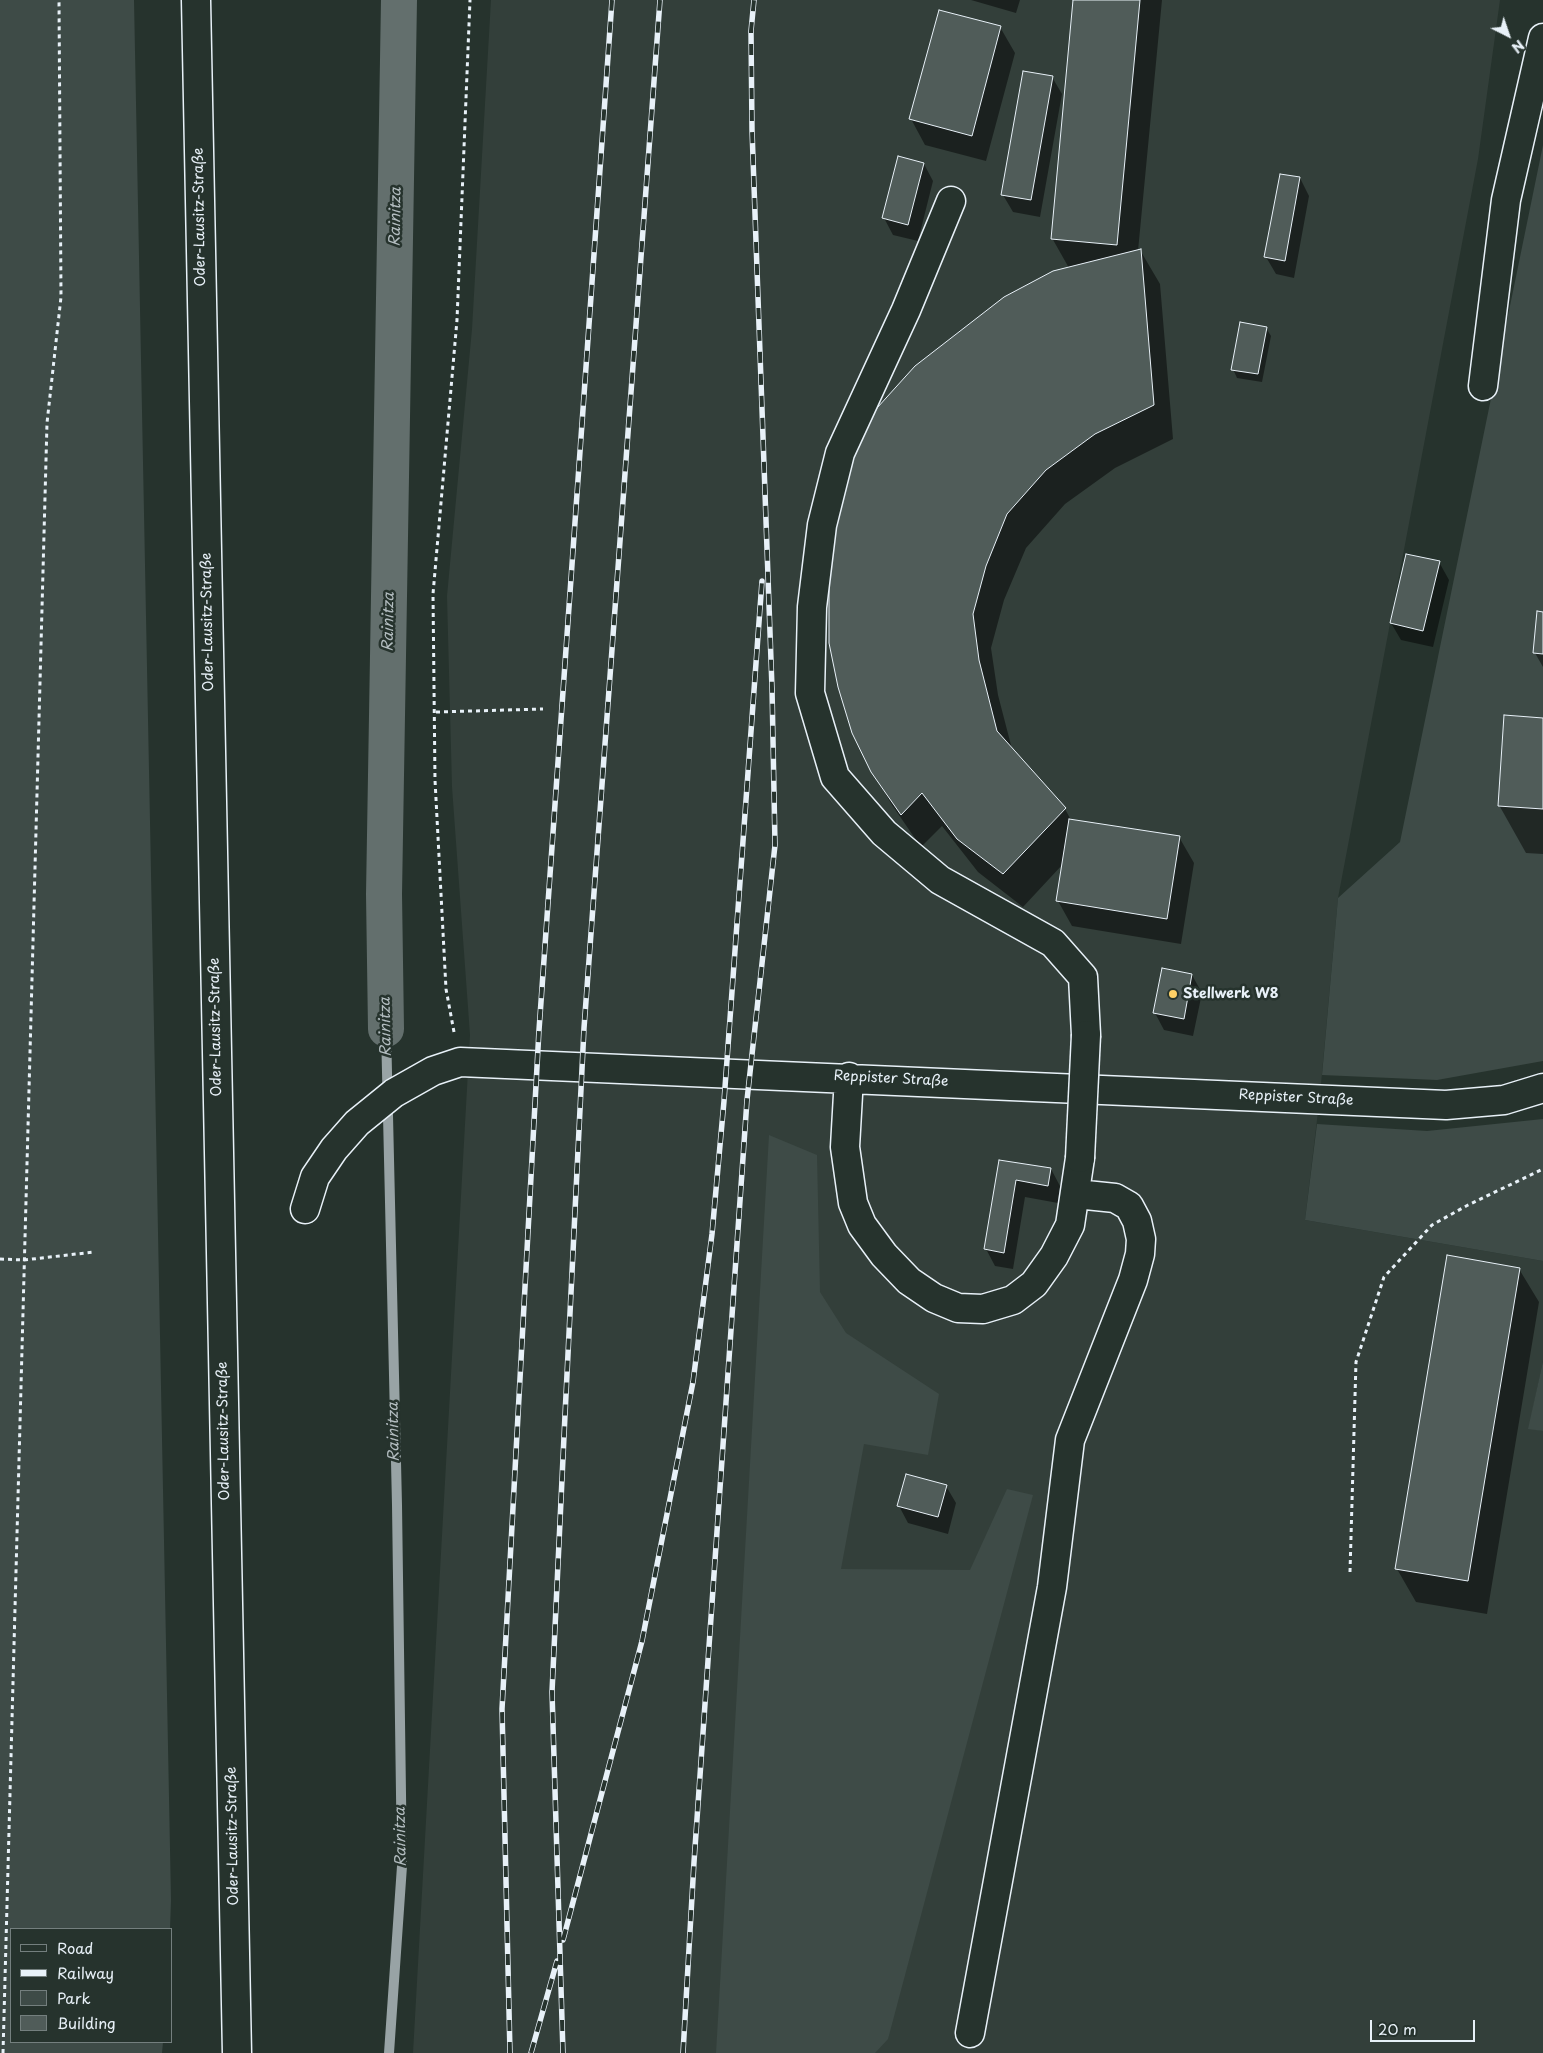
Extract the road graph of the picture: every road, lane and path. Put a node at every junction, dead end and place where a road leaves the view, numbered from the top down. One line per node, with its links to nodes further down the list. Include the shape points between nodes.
1 (59, 0): 17 (path, via 61,297 47,423)
2 (196, 0): 21 (main road, Oder-Lausitz-Straße)
3 (470, 0): 8 (path, via 457,320 433,594)
4 (1543, 38): 6 (main road, via 1506,200)
5 (951, 201): 13 (main road, bridge, via 906,310 840,453 822,525 812,607 810,693 835,777 884,833 940,880 1053,943 1082,977 1086,1035)
6 (1483, 386)
7 (543, 710): 8 (path)
8 (436, 712): 9 (path, via 435,780 446,989)
9 (460, 1062): 10 (main road, Reppister Straße); 14 (main road, Reppister Straße, via 433,1071 394,1093 358,1123 334,1149 315,1177)
10 (850, 1077): 11 (main road, Reppister Straße, via 1446,1105 1504,1100); 13 (main road, via 845,1147 853,1203 862,1225 884,1255 908,1281 934,1298 958,1308 983,1309 1013,1300 1034,1284 1054,1256 1070,1225)
11 (1543, 1088)
12 (1543, 1170): 18 (path, via 1432,1225 1384,1277 1356,1362)
13 (1076, 1194): 19 (main road, via 1115,1198 1129,1206 1139,1230 1140,1254 1133,1280 1070,1440 1052,1587)
14 (305, 1209)
15 (94, 1252): 17 (path)
16 (0, 1259): 17 (path)
17 (24, 1260): 20 (path)
18 (1350, 1572)
19 (970, 2033)
20 (3, 2053)
21 (237, 2053)

